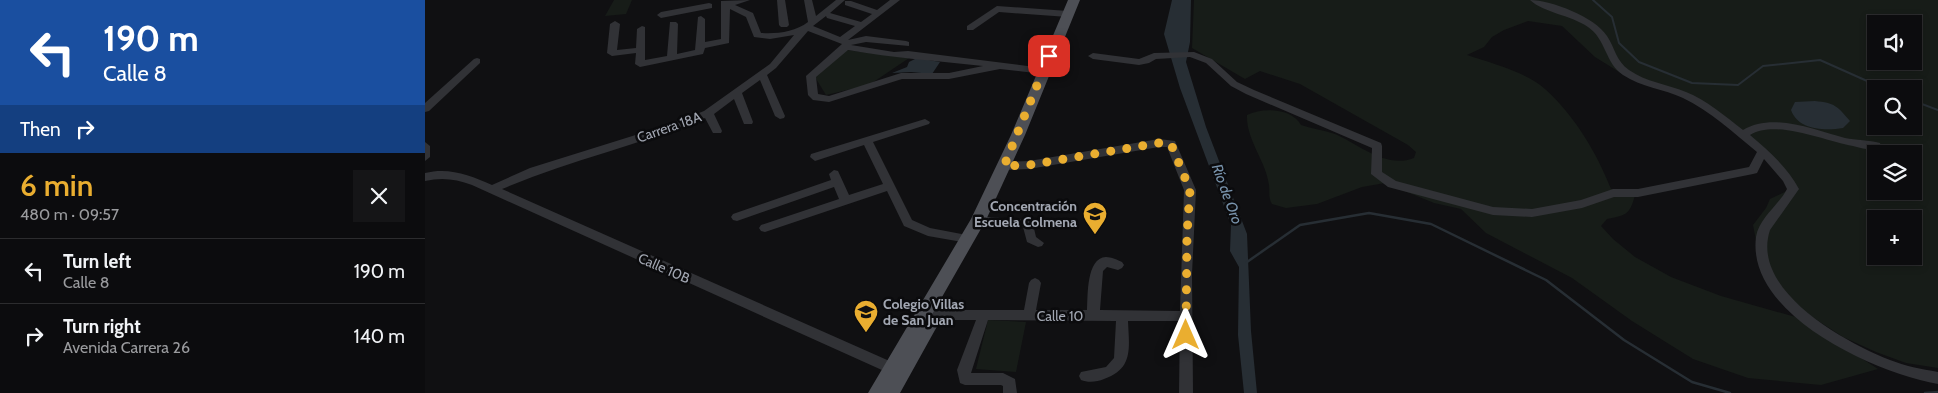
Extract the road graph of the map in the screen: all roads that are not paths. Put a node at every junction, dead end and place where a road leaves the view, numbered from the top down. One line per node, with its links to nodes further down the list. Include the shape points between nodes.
1 (746, 0): 8 (street)
2 (781, 0): 18 (street)
3 (808, 0): 20 (street)
4 (896, 0): 11 (street)
5 (1073, 0): 12 (main road)
6 (1080, 0): 47 (main road)
7 (1534, 0): 40 (street, via 1586,21 1600,32 1619,67 1631,75 1689,97)
8 (726, 2): 10 (street); 20 (street, via 750,15 757,35 770,36); 25 (street, via 726,41)
9 (842, 2): 11 (street); 14 (street); 20 (street, Carrera 18A)
10 (708, 3): 13 (street)
11 (879, 13): 19 (street)
12 (1068, 14): 21 (street, via 997,9); 31 (main road)
13 (661, 15)
14 (830, 16): 19 (street); 20 (street)
15 (701, 18): 25 (street)
16 (615, 24): 26 (street, via 612,53)
17 (673, 24): 28 (street)
18 (784, 25)
19 (863, 25): 23 (street)
20 (808, 28): 23 (street); 32 (street, Carrera 18A)
21 (970, 28)
22 (642, 29): 26 (street)
23 (845, 43): 24 (street, via 867,39); 30 (street, via 894,55); 30 (street, via 811,76 813,95 817,98 834,98 908,75 949,76)
24 (906, 44)
25 (701, 46): 28 (street, via 699,53)
26 (640, 50): 28 (street, via 640,64)
27 (1093, 56): 44 (street, via 1139,62 1154,56 1191,54 1209,60 1226,78 1250,92 1377,146 1376,174 1392,184 1493,210 1532,213 1582,204 1613,193 1638,193 1753,170)
28 (673, 58)
29 (477, 61): 34 (street)
30 (999, 66): 31 (street)
31 (1043, 71): 47 (main road)
32 (763, 74): 33 (street, Carrera 18A); 36 (street)
33 (737, 92): 35 (street, Carrera 18A); 37 (street)
34 (425, 109)
35 (707, 113): 39 (street); 50 (street, Carrera 18A, via 535,171)
36 (780, 116)
37 (748, 122)
38 (925, 122): 41 (street)
39 (717, 131)
40 (1743, 134): 43 (street, via 1758,126 1776,126); 44 (street)
41 (867, 140): 46 (street); 49 (street)
42 (425, 146): 45 (street)
43 (1867, 146)
44 (1762, 152): 67 (street, via 1785,172 1793,189 1761,236 1763,262 1782,294 1810,322 1848,348 1892,368 1917,376)
45 (425, 157)
46 (815, 157)
47 (1008, 166): 53 (main road); 55 (main road); 64 (street, via 1171,144 1190,190)
48 (425, 177): 50 (street, Calle 10B, via 451,174)
49 (889, 186): 51 (street); 55 (street, via 908,223 928,232)
50 (492, 189): 65 (street, Calle 10B)
51 (846, 201): 52 (street, via 836,178); 54 (street)
52 (737, 217)
53 (987, 221): 56 (street, via 1028,224 1031,238); 59 (main road)
54 (765, 228)
55 (968, 239): 65 (main road)
56 (1038, 244)
57 (1118, 265): 62 (street, via 1106,262 1097,270)
58 (1035, 283): 61 (street)
59 (935, 315): 60 (street, Calle 10); 65 (main road)
60 (985, 316): 61 (street, Calle 10); 70 (street, via 964,370 965,379 1003,379 1010,383)
61 (1029, 316): 62 (street, Calle 10)
62 (1093, 316): 63 (street, Calle 10)
63 (1122, 316): 64 (street, Calle 10); 66 (street, via 1118,366 1104,375)
64 (1186, 316): 71 (street)
65 (896, 370): 68 (main road); 69 (main road)
66 (1087, 376)
67 (1938, 378)
68 (877, 393)
69 (889, 393)
70 (1010, 393)
71 (1186, 393)

